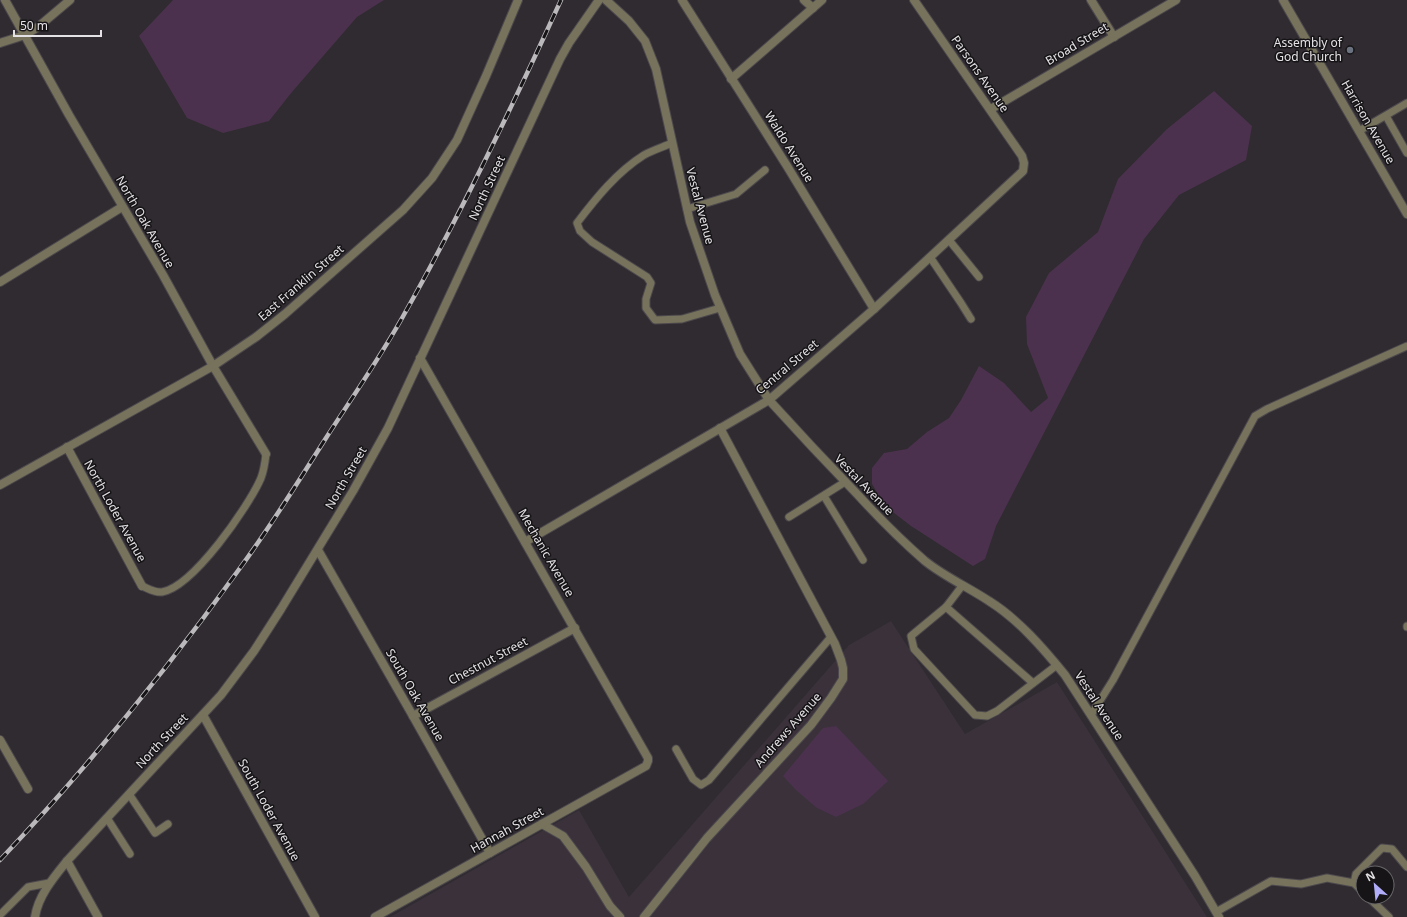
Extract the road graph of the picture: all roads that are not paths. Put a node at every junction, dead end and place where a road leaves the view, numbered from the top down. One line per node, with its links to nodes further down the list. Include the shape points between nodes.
1 (5, 0): 14 (street, North Oak Avenue)
2 (70, 0): 14 (street)
3 (518, 0): 38 (street, East Franklin Street, via 457,140 432,178 403,210 285,314)
4 (599, 0): 37 (street, North Street, via 560,59)
5 (606, 0): 22 (street, Vestal Avenue, via 629,21 645,41 656,69)
6 (682, 0): 17 (street, Waldo Avenue)
7 (804, 0): 13 (street)
8 (822, 0): 13 (street)
9 (914, 0): 19 (street, Parsons Avenue)
10 (1091, 0): 15 (street)
11 (1176, 0): 15 (street, Broad Street)
12 (1283, 0): 21 (street, Harrison Avenue)
13 (813, 8): 17 (street)
14 (25, 36): 16 (street); 26 (street, North Oak Avenue)
15 (1114, 37): 19 (street, Broad Street)
16 (0, 43)
17 (731, 79): 34 (street, Waldo Avenue)
18 (1407, 103): 20 (lane)
19 (991, 109): 24 (street, Parsons Avenue)
20 (1386, 116): 21 (lane); 23 (lane)
21 (1359, 131): 28 (street, Harrison Avenue)
22 (672, 143): 27 (street, Vestal Avenue); 33 (lane, via 644,155 624,171 598,195 577,223 580,231 592,242 646,277 650,282 646,308 656,320 682,319)
23 (1407, 153)
24 (1024, 162): 29 (street, Central Street, via 1023,171)
25 (765, 170): 27 (lane, via 736,194)
26 (122, 207): 32 (street); 38 (street, North Oak Avenue)
27 (687, 209): 33 (street, Vestal Avenue)
28 (1407, 214)
29 (949, 240): 30 (street, Central Street); 31 (lane)
30 (930, 257): 34 (street, Central Street); 35 (lane)
31 (979, 276)
32 (0, 282)
33 (720, 308): 39 (street, Vestal Avenue, via 740,354)
34 (874, 309): 39 (street, Central Street)
35 (971, 319)
36 (1407, 346): 58 (lane, via 1254,416 1113,680)
37 (420, 358): 47 (street, Mechanic Avenue); 48 (street, North Street, via 388,428)
38 (213, 366): 41 (street, East Franklin Street); 42 (street, North Oak Avenue)
39 (769, 400): 40 (street, Central Street); 43 (street, Vestal Avenue)
40 (720, 428): 47 (street, Central Street); 54 (street, Andrews Avenue)
41 (67, 447): 44 (street, East Franklin Street); 50 (street, North Loder Avenue)
42 (266, 454): 50 (lane, via 265,467 253,494 199,567 178,585 164,592 156,592)
43 (846, 482): 45 (lane); 51 (street, Vestal Avenue, via 888,527 926,561)
44 (0, 485)
45 (824, 496): 46 (lane); 49 (lane)
46 (788, 518)
47 (525, 542): 53 (street, Mechanic Avenue)
48 (318, 550): 57 (street, North Street, via 254,651); 59 (street, South Oak Avenue)
49 (862, 560)
50 (142, 586)
51 (962, 586): 52 (lane); 55 (street, Vestal Avenue, via 1013,618)
52 (946, 607): 56 (lane); 56 (lane, via 911,636 914,649 975,715 987,716 997,711)
53 (575, 628): 59 (street, Chestnut Street); 62 (street, Mechanic Avenue)
54 (831, 637): 61 (lane, via 709,780 701,785 693,779); 82 (street, Andrews Avenue, via 843,668 843,679 831,698 811,725 707,838)
55 (1057, 665): 56 (lane); 58 (street, Vestal Avenue)
56 (1033, 683)
57 (203, 715): 64 (street, North Street); 79 (street, South Loder Avenue)
58 (1091, 715): 76 (street, Vestal Avenue)
59 (413, 716): 68 (street, South Oak Avenue)
60 (0, 740): 63 (street)
61 (676, 749)
62 (648, 761): 67 (street, Hannah Street, via 646,766)
63 (28, 789)
64 (129, 794): 65 (street, North Street); 66 (lane, via 154,833)
65 (107, 818): 69 (lane); 70 (street, North Street)
66 (168, 824)
67 (542, 824): 68 (street, Hannah Street); 81 (street, via 563,836)
68 (490, 853): 80 (street, Hannah Street)
69 (130, 854)
70 (67, 861): 72 (street, North Street); 78 (street)
71 (1407, 866): 73 (lane, via 1392,849 1382,848 1356,874)
72 (48, 883): 75 (lane, via 28,887); 77 (street, North Street)
73 (1354, 883): 76 (lane, via 1327,878 1301,884 1271,881)
74 (1376, 905): 83 (lane)
75 (0, 915)
76 (1218, 915)
77 (34, 917)
78 (98, 917)
79 (315, 917)
80 (375, 917)
81 (620, 917)
82 (644, 917)
83 (1389, 917)

